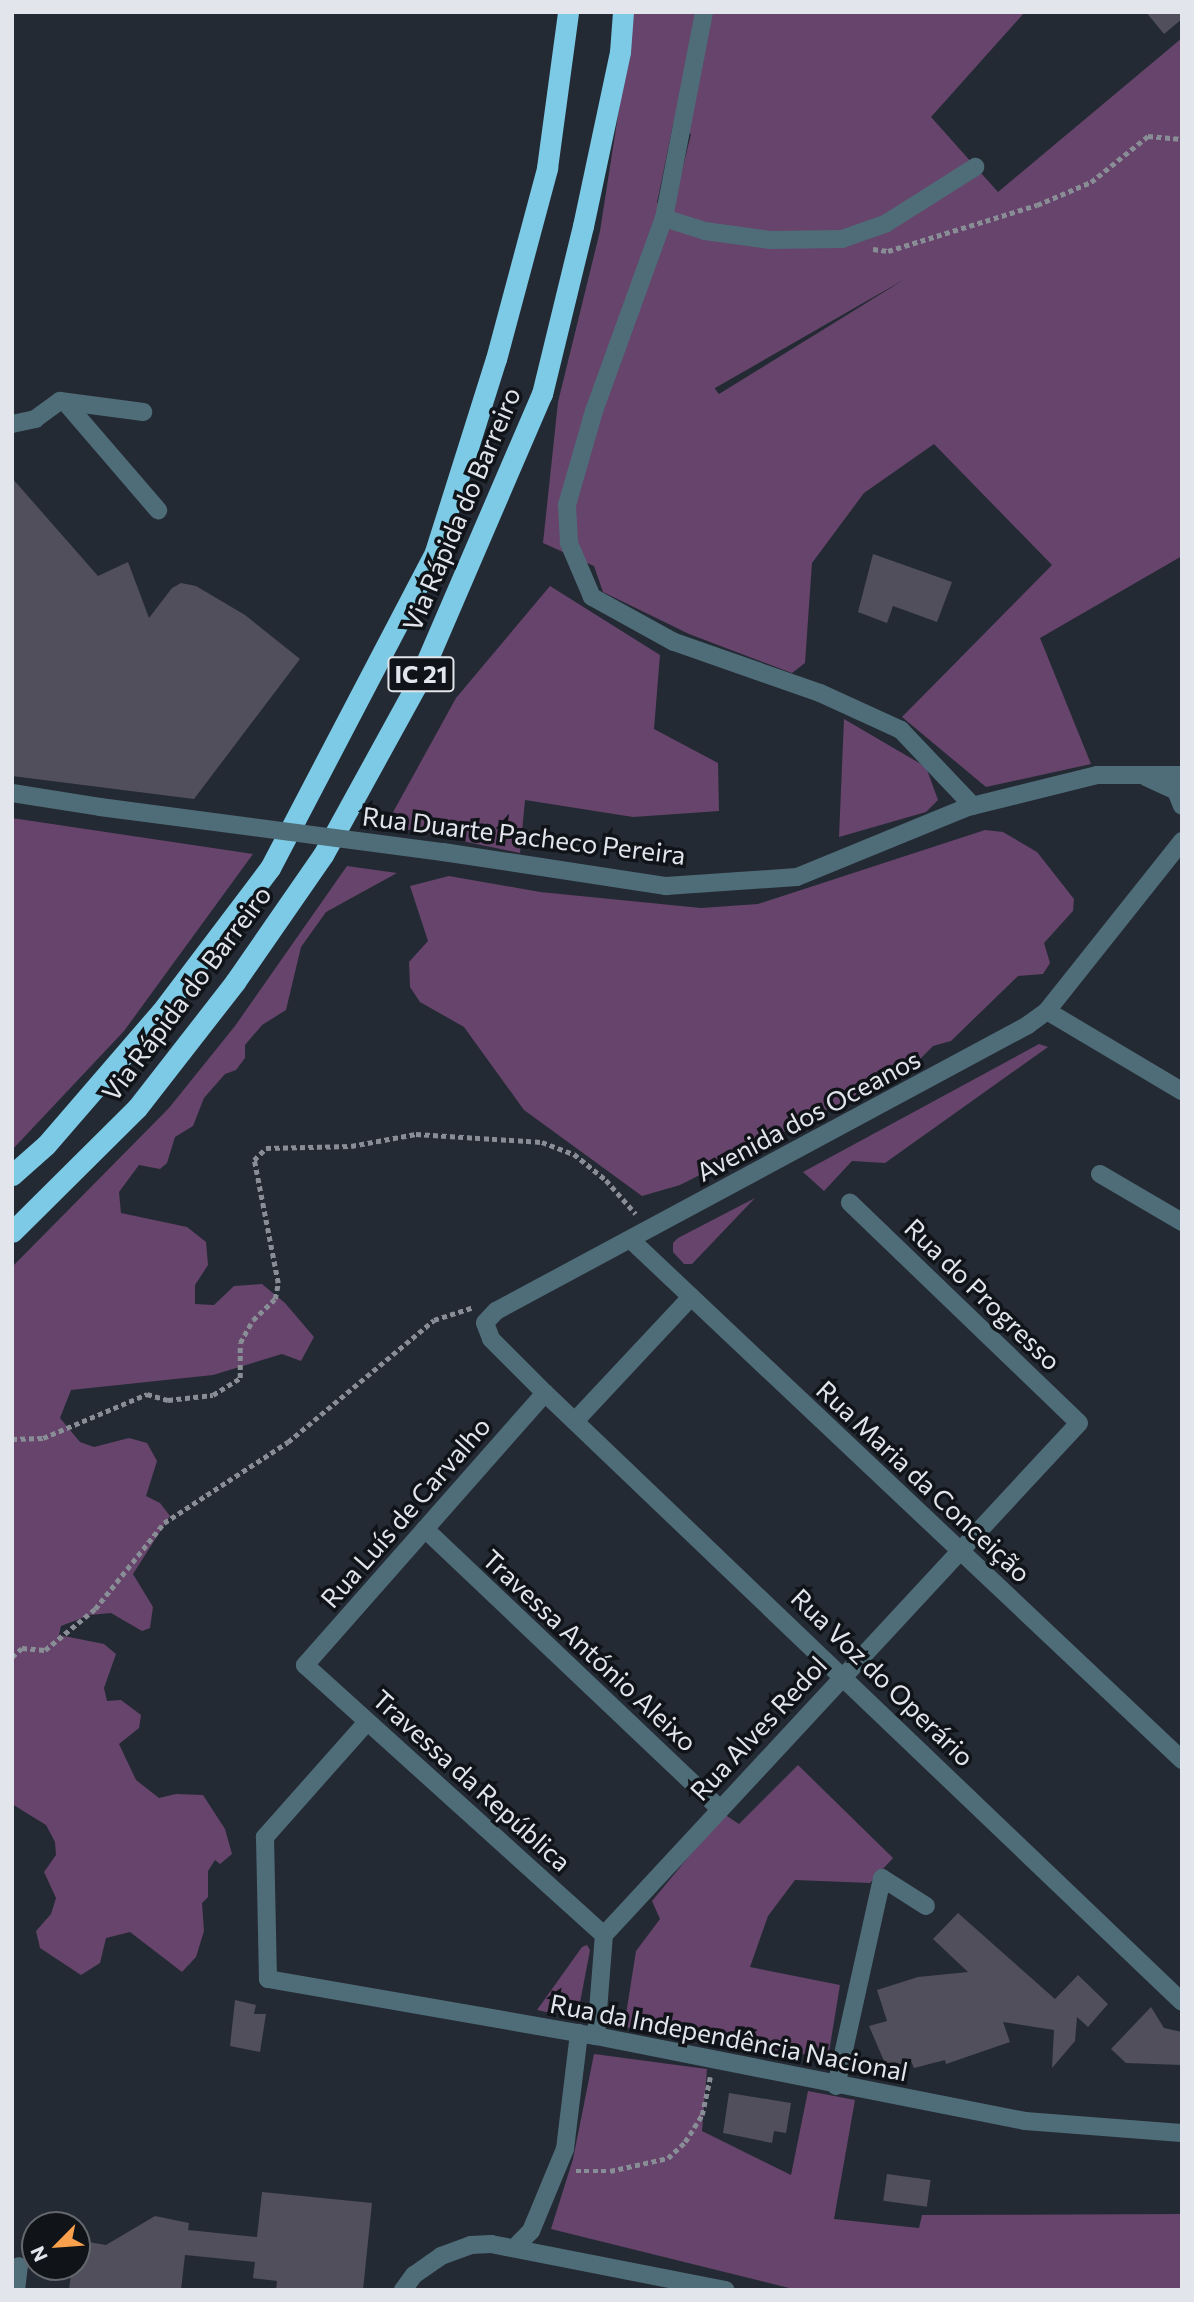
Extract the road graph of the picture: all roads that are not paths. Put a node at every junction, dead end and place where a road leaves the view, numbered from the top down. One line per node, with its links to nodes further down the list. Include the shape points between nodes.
1 (568, 12): 19 (highway, Via Rápida do Barreiro / IC 21, via 547,168 496,359 435,552 270,868 161,1012 46,1145)
2 (623, 12): 22 (highway, Via Rápida do Barreiro / IC 21, via 620,52 542,394 416,686 323,855 235,982 137,1108)
3 (704, 12): 5 (street)
4 (975, 167): 5 (street, via 885,224 848,237 770,240 705,231)
5 (664, 218): 13 (street, via 598,399 567,505 569,543 592,597 674,642 820,693 901,730)
6 (65, 402): 7 (street); 8 (street, via 35,419); 9 (street)
7 (143, 412)
8 (12, 424)
9 (158, 510)
10 (1139, 774): 11 (street, Rua Duarte Pacheco Pereira); 13 (street, Rua Duarte Pacheco Pereira, via 1097,775); 14 (street, via 1175,791)
11 (1182, 775)
12 (12, 793): 13 (street, Rua Duarte Pacheco Pereira, bridge, via 666,886 797,877)
13 (973, 806)
14 (1182, 806)
15 (1182, 841): 16 (street, Avenida dos Oceanos)
16 (1048, 1011): 17 (street); 23 (street, Avenida dos Oceanos)
17 (1182, 1091)
18 (1100, 1174): 21 (street)
19 (12, 1175)
20 (850, 1203): 27 (street, Rua do Progresso)
21 (1182, 1222)
22 (12, 1232)
23 (631, 1240): 24 (street, Rua Maria da Conceição); 25 (street, Avenida dos Oceanos, via 496,1311 485,1323 491,1339)
24 (691, 1297): 26 (street); 29 (street, Rua Maria da Conceição)
25 (545, 1393): 26 (street, Rua Voz do Operário); 28 (street, Rua Luís de Carvalho)
26 (575, 1421): 31 (street, Rua Voz do Operário)
27 (1079, 1423): 29 (street, Rua Alves Redol)
28 (425, 1529): 30 (street, Rua Luís de Carvalho); 34 (street, Travessa António Aleixo)
29 (958, 1550): 31 (street, Rua Alves Redol); 33 (street, Rua Maria da Conceição)
30 (305, 1665): 32 (street, Travessa da República)
31 (843, 1675): 34 (street, Rua Alves Redol); 37 (street, Rua Voz do Operário)
32 (368, 1722): 36 (street, Travessa da República); 38 (street, Rua da Independência Nacional, via 265,1838 268,1979)
33 (1182, 1760)
34 (720, 1809): 36 (street, Rua Alves Redol)
35 (926, 1906): 39 (street, via 882,1878)
36 (604, 1935): 38 (street)
37 (1182, 2002)
38 (587, 2035): 39 (street, Rua da Independência Nacional); 41 (street, via 558,2171 531,2231)
39 (836, 2086): 40 (street, Rua da Independência Nacional, via 1026,2122)
40 (1182, 2133)
41 (516, 2246): 44 (street, via 454,2249 428,2264); 45 (street)
42 (19, 2266): 43 (street)
43 (16, 2290)
44 (403, 2290)
45 (726, 2290)

